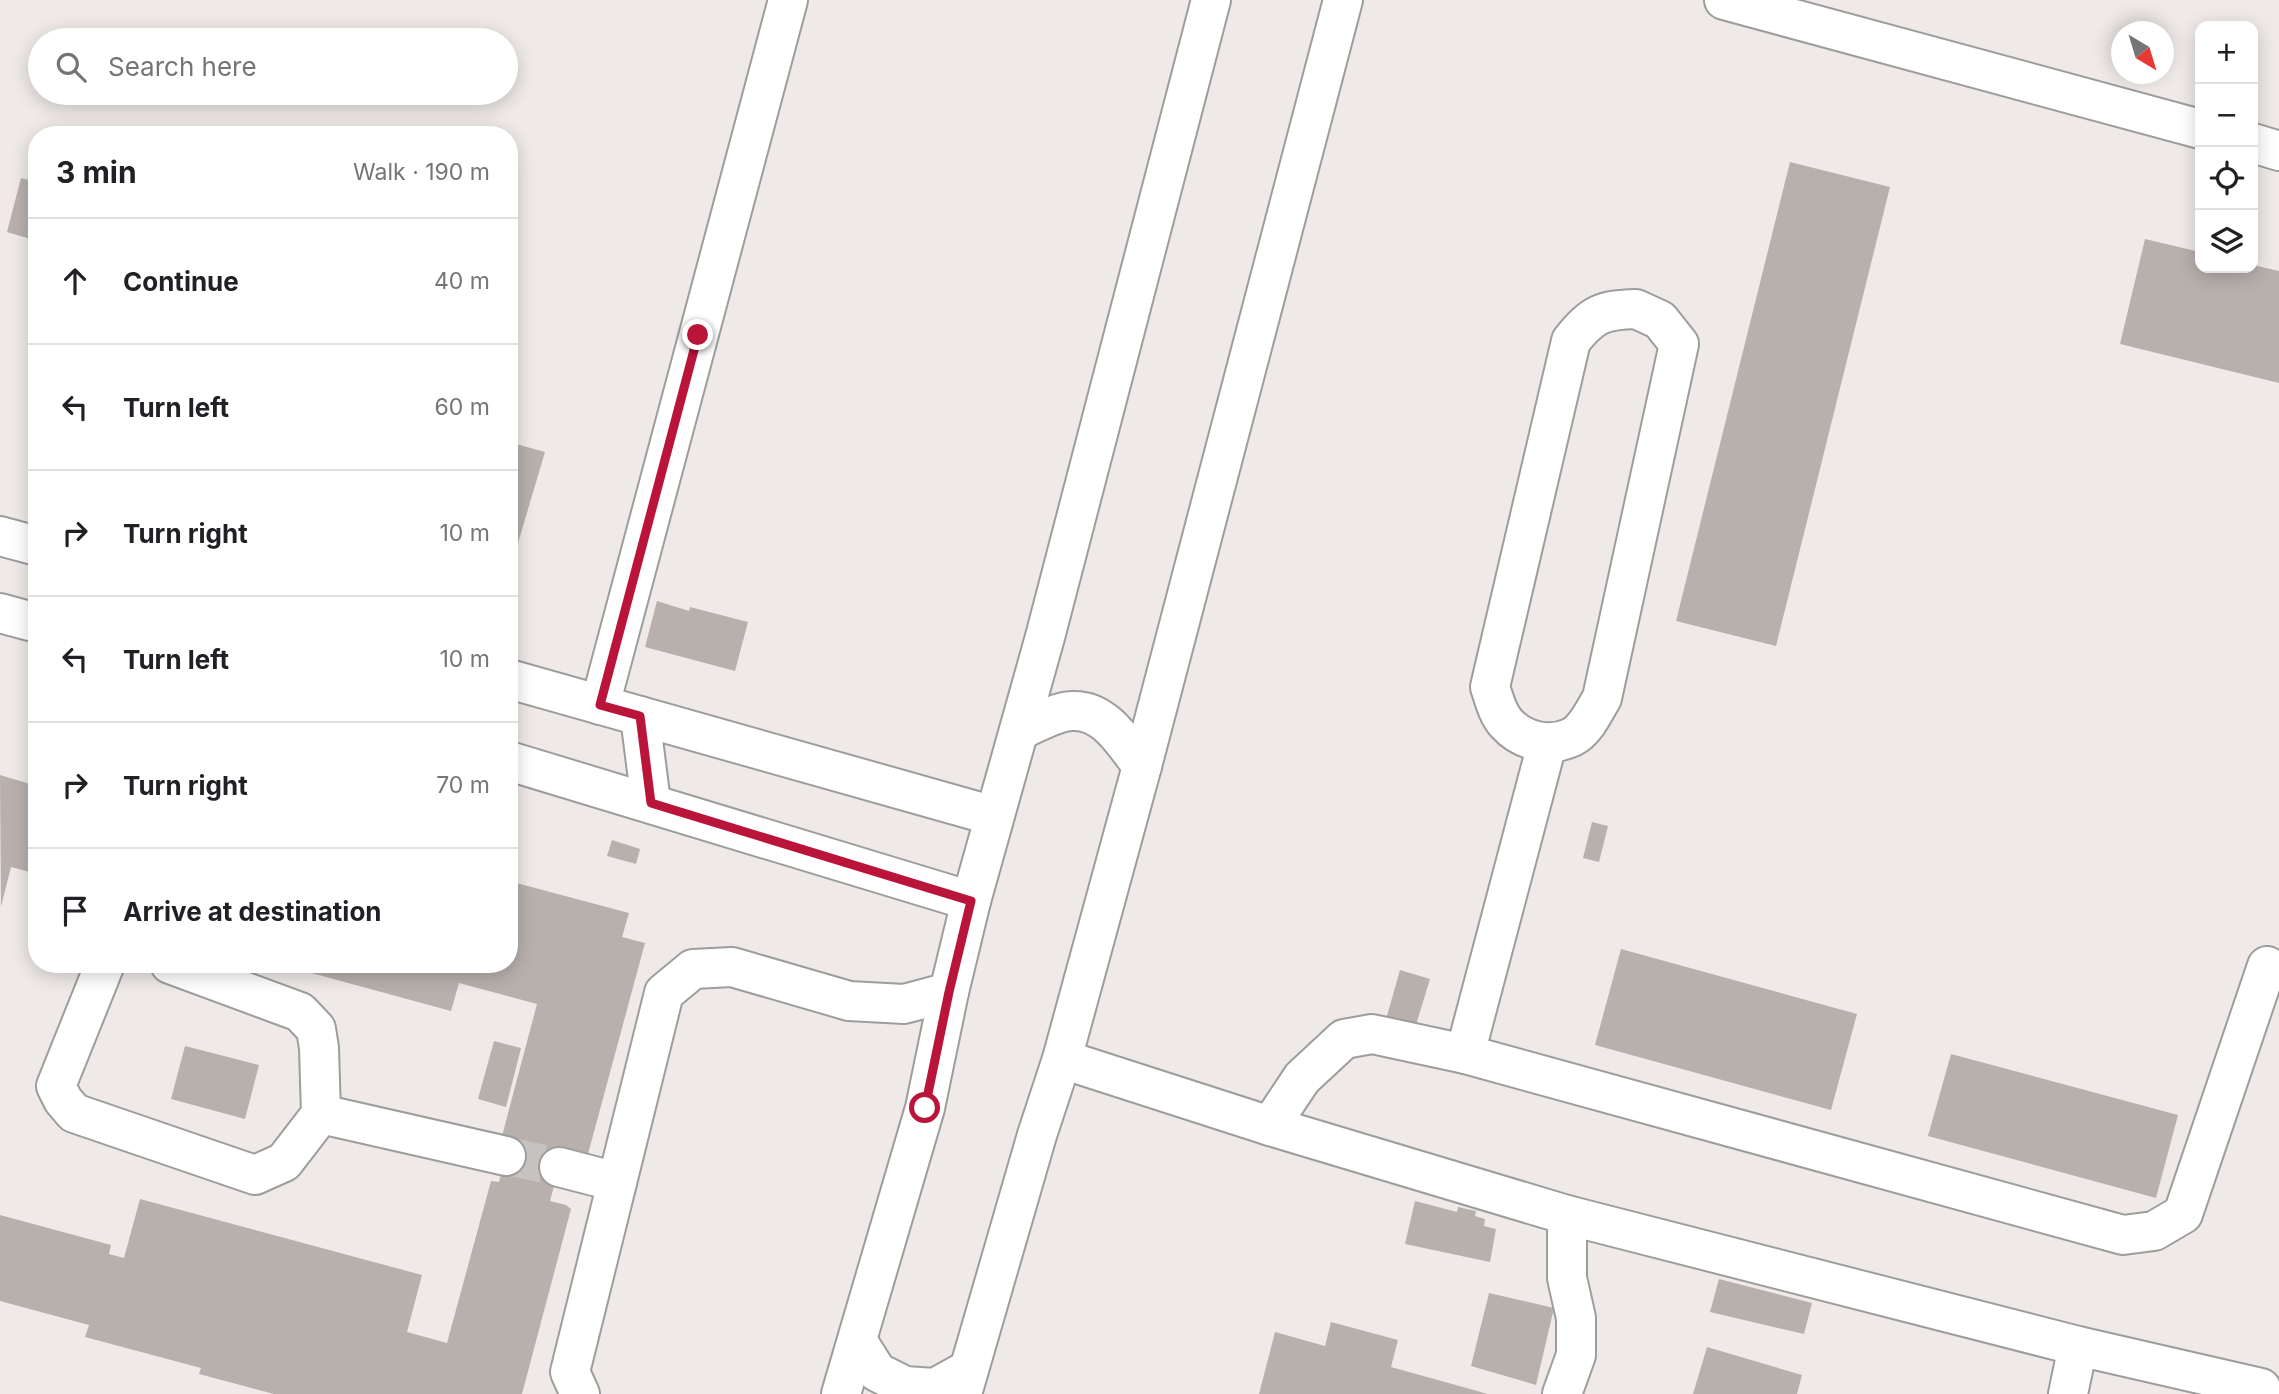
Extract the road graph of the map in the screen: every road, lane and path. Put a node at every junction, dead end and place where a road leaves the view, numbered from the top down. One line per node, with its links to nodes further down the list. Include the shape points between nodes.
1 (1211, 0): 15 (street)
2 (1343, 0): 18 (street)
3 (1724, 0): 5 (street)
4 (784, 1): 13 (street)
5 (2195, 128)
6 (2258, 145): 7 (street)
7 (2279, 150)
8 (0, 536): 9 (street)
9 (28, 544)
10 (0, 613): 11 (street)
11 (28, 621)
12 (518, 682): 13 (street)
13 (600, 705): 14 (street)
14 (640, 716): 19 (street); 20 (street)
15 (1020, 730): 18 (street, via 1070,710 1093,713 1111,727); 20 (street)
16 (1547, 744): 16 (street, via 1524,737 1506,723 1490,687 1571,341 1587,321 1609,310 1636,309 1660,320 1678,344 1602,698 1573,737); 26 (street)
17 (518, 764): 19 (street)
18 (1142, 766): 27 (street)
19 (651, 803): 21 (street)
20 (994, 816): 21 (street)
21 (971, 901): 25 (street)
22 (2267, 966): 26 (street, via 2183,1214 2154,1231 2123,1234)
23 (101, 973): 28 (street, via 56,1086 74,1113 255,1175 284,1162)
24 (194, 973): 28 (street, via 300,1012 316,1030)
25 (949, 992): 32 (street, via 904,1004 849,1001 732,967 693,969 664,993); 34 (street, via 925,1108)
26 (1465, 1054): 29 (street, via 1372,1034 1343,1038 1302,1078)
27 (1062, 1059): 29 (street); 36 (street)
28 (321, 1114): 30 (street)
29 (1270, 1126): 33 (street)
30 (506, 1156)
31 (559, 1167): 32 (street)
32 (617, 1182): 39 (street, via 570,1372)
33 (1567, 1215): 35 (street); 41 (street, via 1567,1278 1576,1318 1576,1355)
34 (858, 1342): 36 (street, via 877,1372 905,1385 935,1388); 40 (street)
35 (2078, 1346): 37 (street); 42 (street)
36 (965, 1382)
37 (2180, 1382): 38 (street)
38 (2261, 1388)
39 (580, 1394)
40 (841, 1394)
41 (1562, 1394)
42 (2068, 1394)

